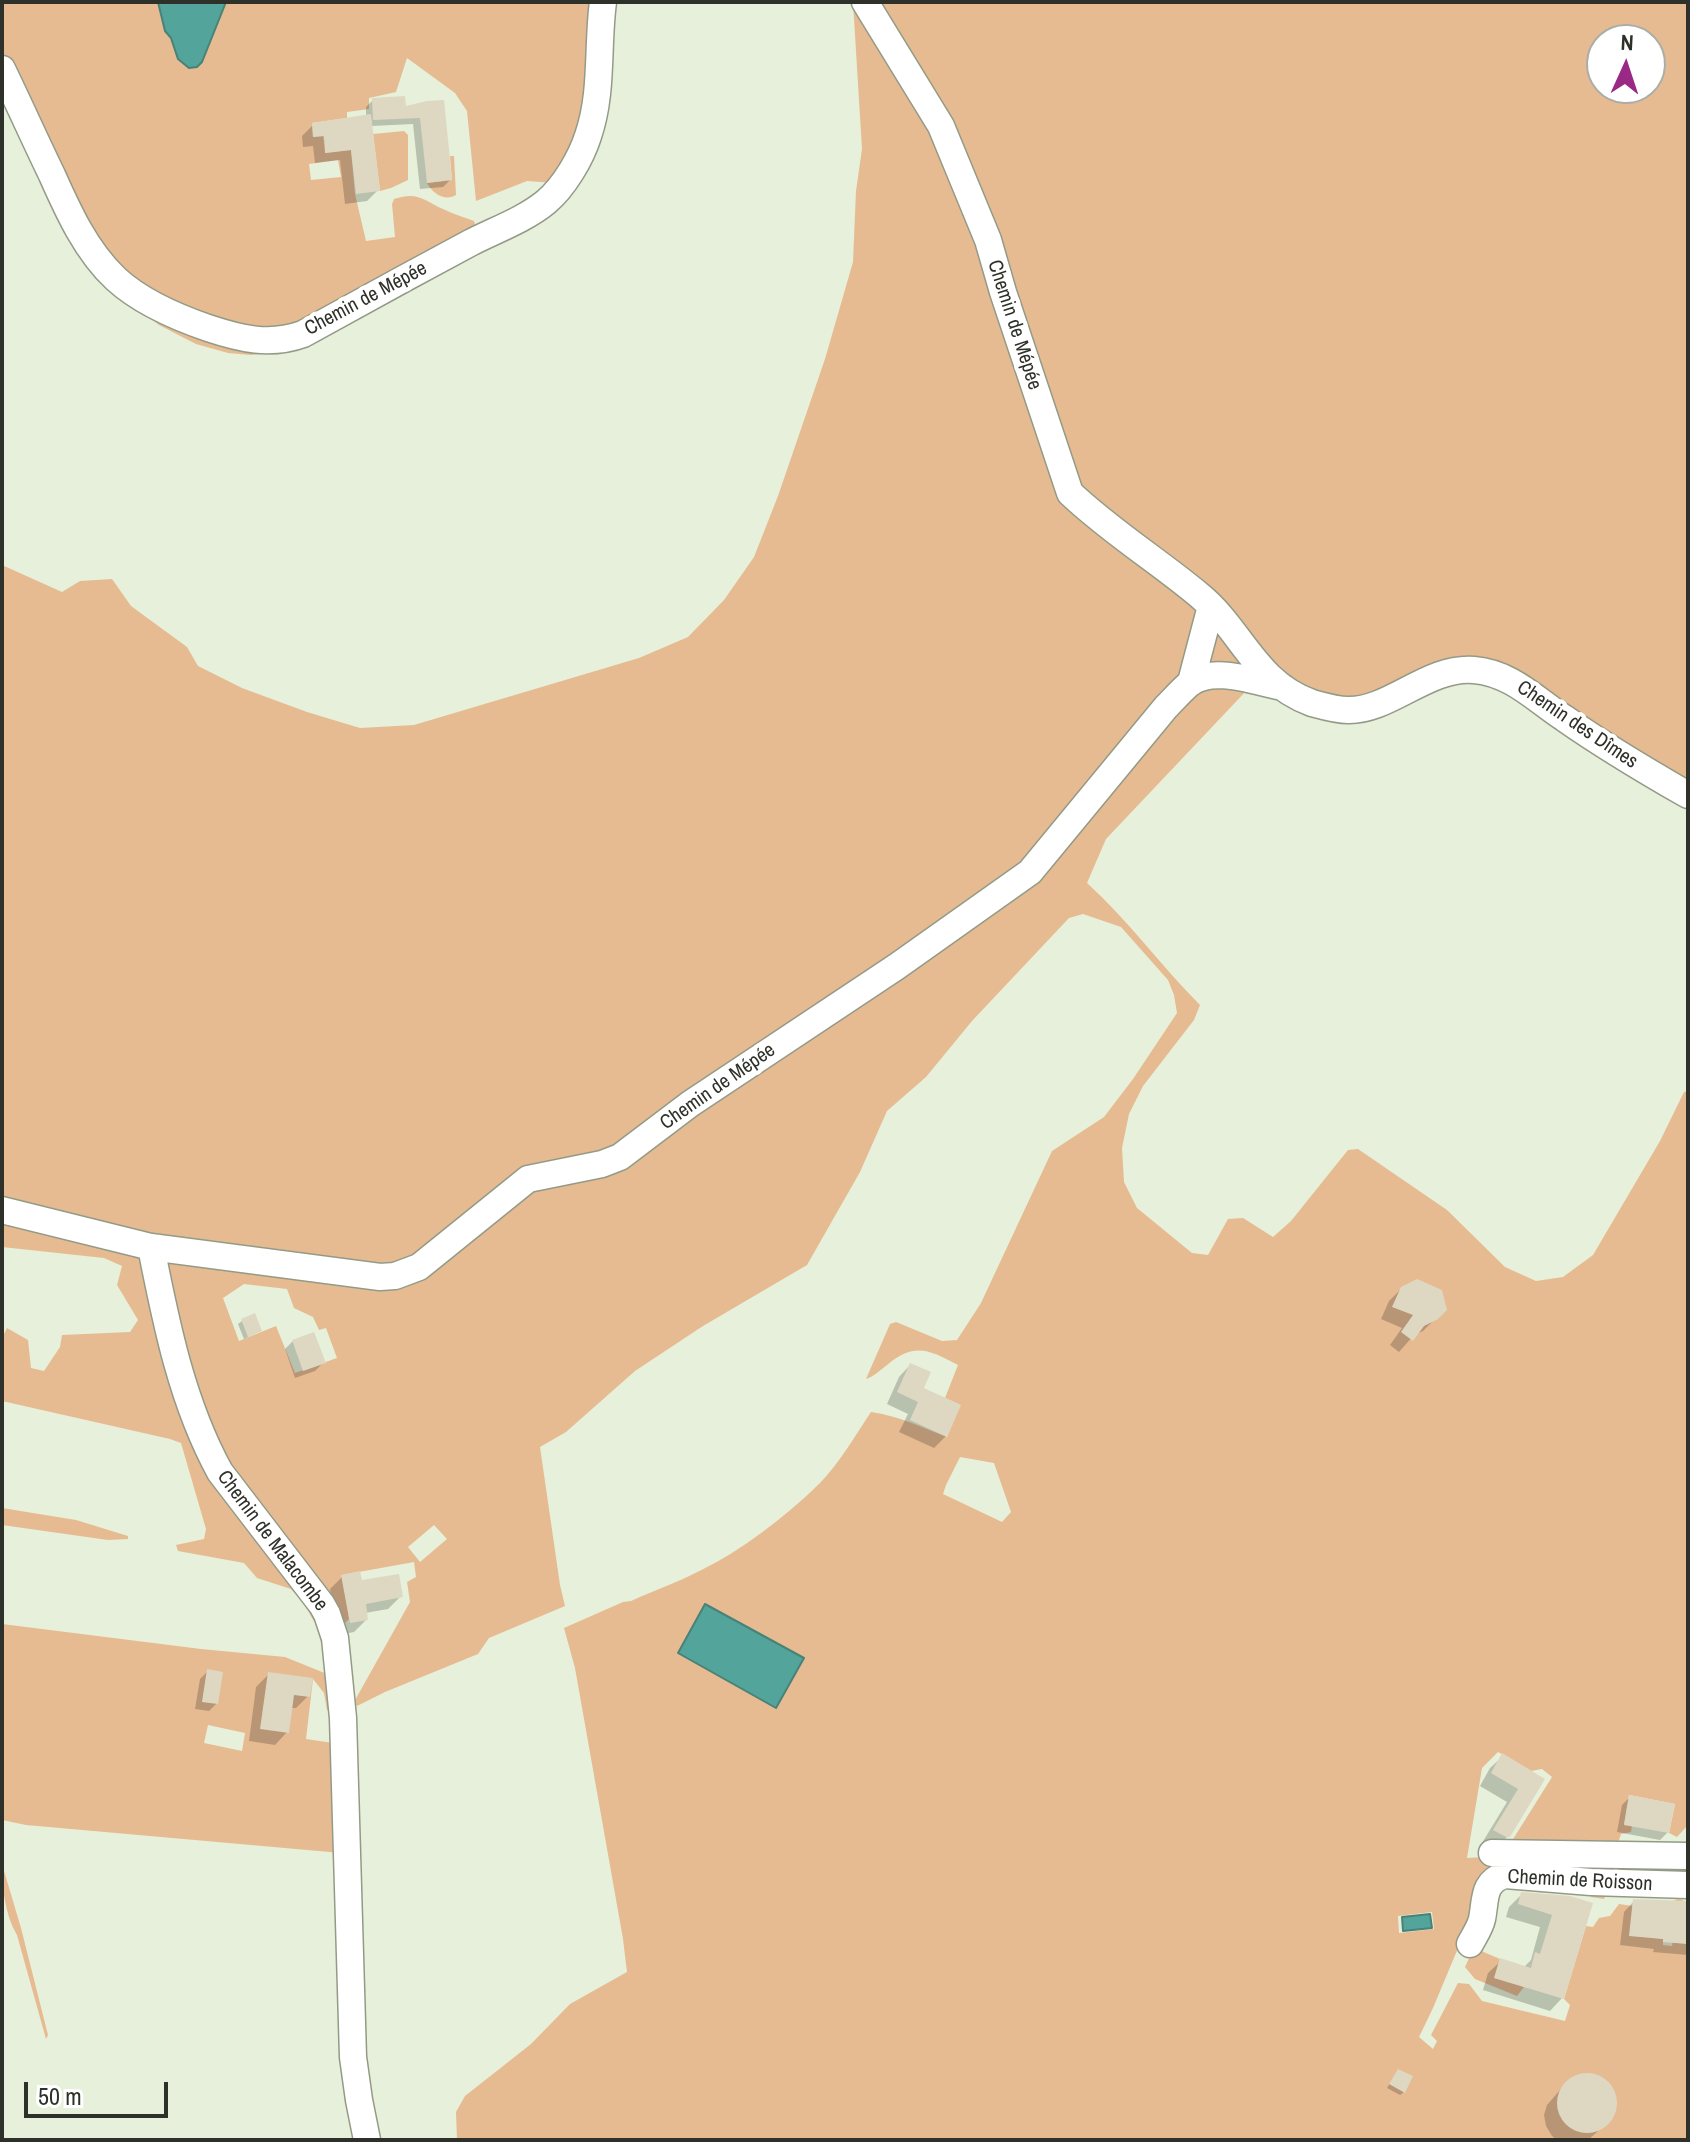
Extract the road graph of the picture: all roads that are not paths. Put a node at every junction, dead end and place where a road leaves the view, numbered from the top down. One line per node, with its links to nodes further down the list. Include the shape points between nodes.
1 (603, 2): 3 (street, Chemin de Mépée, via 590,131 548,200 286,340 246,338 196,324 117,279 69,212)
2 (865, 2): 4 (street, Chemin de Mépée, via 941,126 988,240 1070,493)
3 (2, 69)
4 (1211, 606): 5 (street, Chemin de Mépée); 6 (street, Chemin de Mépée, via 1259,668)
5 (1191, 682): 6 (street, via 1221,675); 9 (street, Chemin de Mépée, via 1030,872 620,1157 528,1179 419,1267 380,1277)
6 (1282, 687): 7 (street, Chemin des Dîmes, via 1309,702 1349,710 1366,708 1445,674 1494,674 1512,680)
7 (1688, 795)
8 (2, 1210): 9 (street)
9 (151, 1247): 14 (street, Chemin de Malacombe, via 169,1337 206,1448 322,1605 335,1638 343,1718 353,2057)
10 (1492, 1853): 11 (street)
11 (1688, 1856)
12 (1688, 1885): 13 (street, Chemin de Roisson, via 1505,1875 1488,1888)
13 (1470, 1944)
14 (367, 2140)

